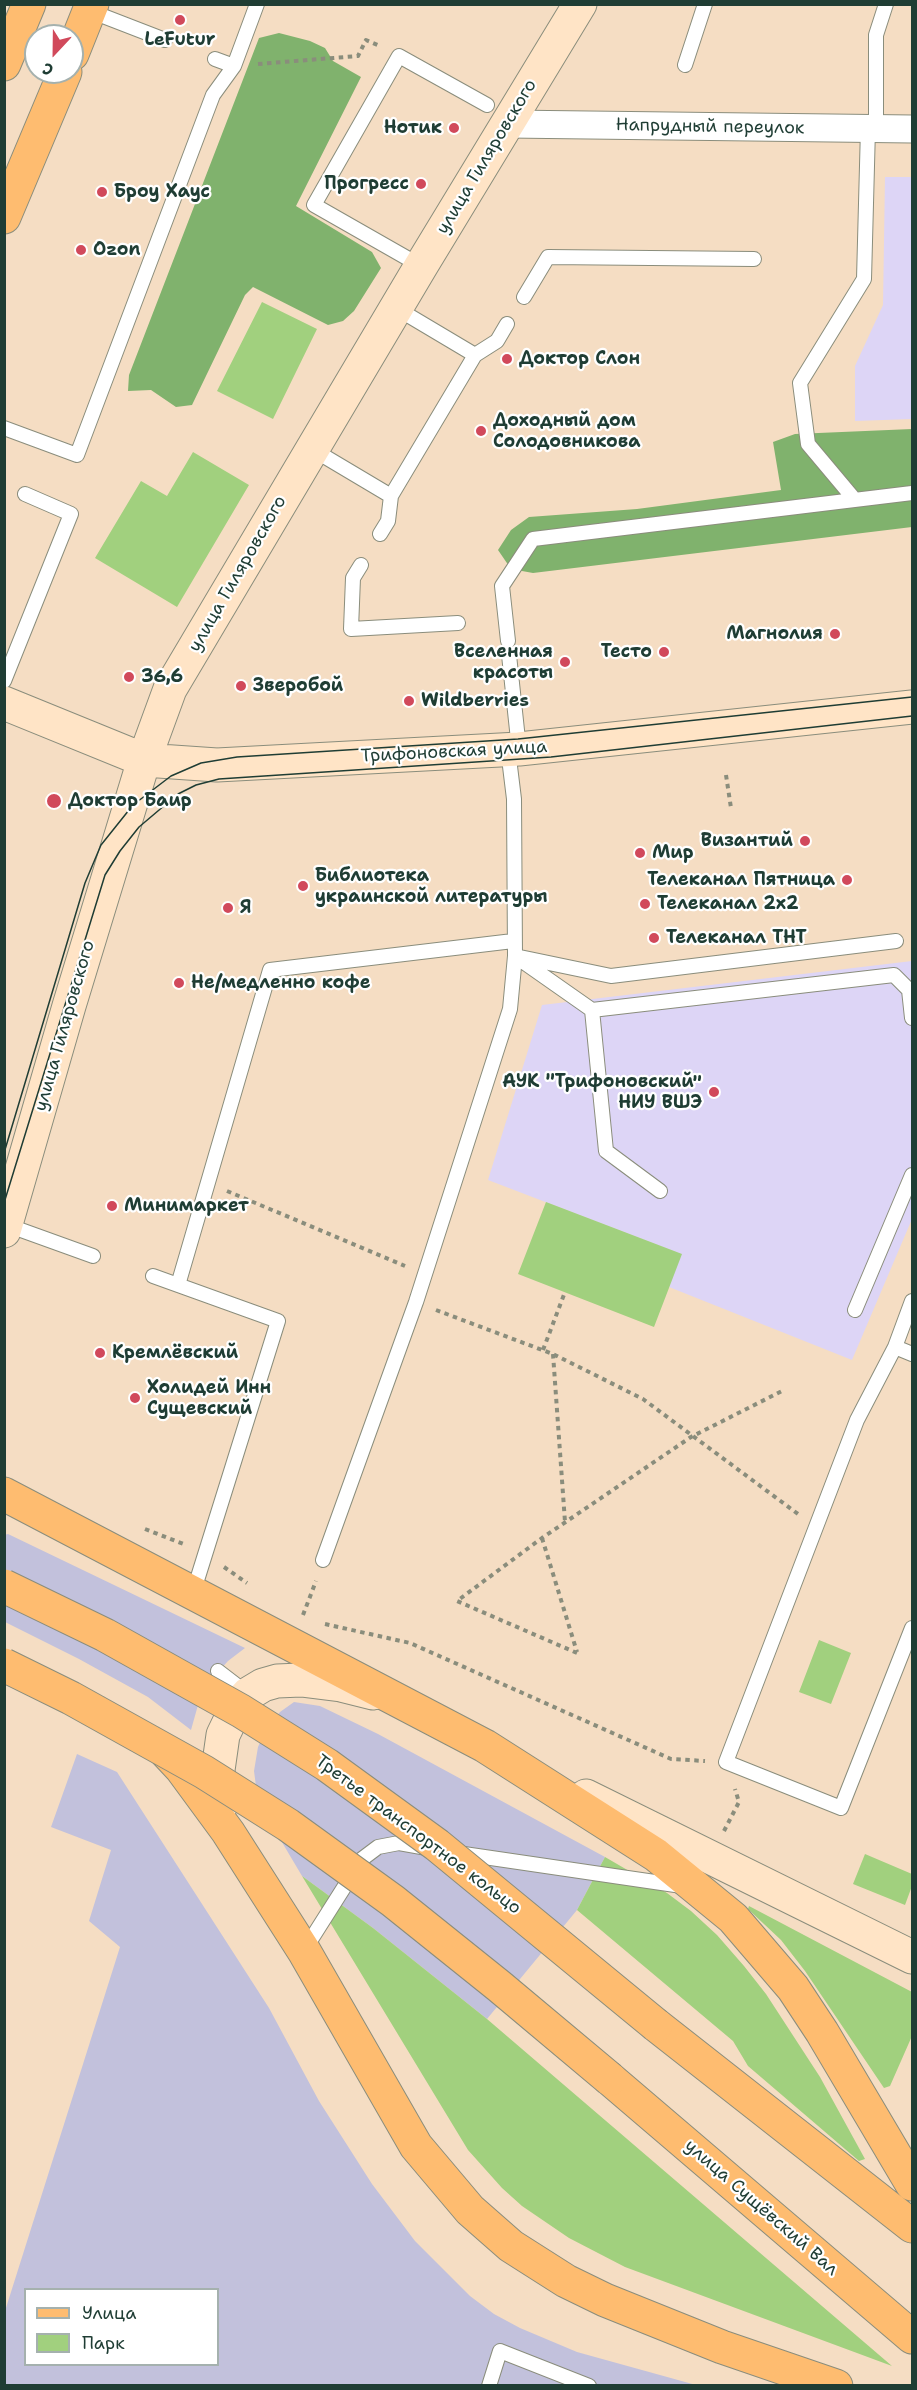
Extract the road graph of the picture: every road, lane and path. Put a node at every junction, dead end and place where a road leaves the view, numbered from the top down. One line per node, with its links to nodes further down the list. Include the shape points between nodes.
1 (29, 4): 11 (main road)
2 (257, 4): 13 (lane)
3 (580, 4): 15 (street, улица Гиляровского)
4 (705, 4): 12 (lane)
5 (886, 4): 16 (lane, via 876,35)
6 (91, 8): 7 (main road); 8 (lane)
7 (84, 25)
8 (165, 39)
9 (399, 56): 13 (path, via 366,40 358,56); 15 (lane); 20 (lane, via 314,205)
10 (215, 59): 13 (lane)
11 (4, 64)
12 (685, 65)
13 (234, 66): 25 (lane, via 213,95 76,455)
14 (60, 84): 18 (main road)
15 (498, 115): 16 (street, Напрудный переулок); 20 (street, улица Гиляровского)
16 (872, 128): 17 (street, Напрудный переулок); 30 (lane, via 864,279 800,382 807,444)
17 (912, 129)
18 (4, 217)
19 (754, 259): 21 (lane, via 548,257)
20 (420, 266): 22 (street, улица Гиляровского)
21 (524, 297)
22 (396, 308): 24 (lane); 26 (street, улица Гиляровского)
23 (507, 324): 24 (lane, via 496,341)
24 (475, 355): 29 (lane)
25 (4, 428)
26 (312, 449): 29 (lane); 38 (street, улица Гиляровского, via 170,689)
27 (912, 493): 30 (lane)
28 (25, 494): 34 (lane, via 71,514)
29 (391, 496): 31 (lane, via 388,521)
30 (855, 500): 37 (lane, via 533,539 502,586)
31 (380, 534)
32 (361, 565): 33 (lane, via 352,578 351,628)
33 (458, 623)
34 (4, 681)
35 (4, 703): 38 (street, Трифоновская улица)
36 (911, 710): 37 (street, Трифоновская улица)
37 (514, 750): 38 (street, Трифоновская улица, via 217,765); 42 (lane)
38 (144, 760): 47 (street, улица Гиляровского)
39 (726, 775): 40 (path)
40 (731, 808)
41 (896, 940): 43 (lane, via 611,976)
42 (513, 941): 43 (lane); 48 (lane, via 270,970)
43 (515, 956): 44 (lane); 52 (lane, via 510,1009)
44 (592, 1010): 45 (lane, via 894,975 909,990); 49 (lane, via 606,1151)
45 (912, 1018)
46 (912, 1175): 58 (lane)
47 (12, 1182): 50 (street, улица Гиляровского)
48 (208, 1183): 52 (path); 54 (lane)
49 (660, 1191)
50 (6, 1228): 51 (lane)
51 (93, 1256)
52 (425, 1274): 57 (lane)
53 (153, 1276): 54 (lane)
54 (178, 1285): 70 (lane, via 278,1321)
55 (565, 1292): 60 (path)
56 (912, 1301): 59 (lane)
57 (416, 1302): 60 (path); 71 (lane)
58 (855, 1310)
59 (895, 1347): 62 (lane); 67 (lane, via 857,1420)
60 (543, 1350): 61 (path)
61 (553, 1354): 64 (path, via 643,1399); 66 (path)
62 (912, 1354)
63 (782, 1391): 64 (path)
64 (692, 1436): 66 (path); 67 (path)
65 (4, 1494): 74 (main road)
66 (566, 1523): 69 (path)
67 (816, 1527): 85 (lane)
68 (145, 1529): 70 (path)
69 (542, 1538): 69 (path, via 552,1569 577,1653 457,1601)
70 (207, 1555): 72 (path); 74 (lane)
71 (323, 1560): 76 (path)
72 (250, 1585)
73 (4, 1586): 92 (main road, Третье транспортное кольцо, bridge, via 241,1711 327,1766 437,1845 656,2025)
74 (193, 1593): 83 (main road)
75 (294, 1610): 76 (path)
76 (303, 1614): 77 (path)
77 (311, 1619)
78 (319, 1623): 85 (path, via 410,1643 671,1759)
79 (912, 1628): 85 (lane, via 841,1808)
80 (4, 1664): 86 (main road, via 157,1744 181,1768); 93 (main road, улица Сущёвский Вал, bridge, via 204,1772 288,1825 393,1901 499,1986)
81 (218, 1671): 82 (lane)
82 (248, 1694): 83 (street, via 277,1681 300,1680 340,1685); 86 (street, via 229,1721 219,1753 218,1785)
83 (398, 1700): 84 (main road)
84 (485, 1746): 88 (main road, via 619,1830); 90 (street)
85 (726, 1762): 87 (path, via 739,1802)
86 (228, 1832): 89 (main road)
87 (722, 1835)
88 (700, 1888): 89 (lane, via 399,1844 378,1847 362,1859); 91 (main road, via 734,1918 794,1988)
89 (304, 1951): 96 (main road, via 416,2146 490,2229 539,2266 604,2300 722,2347)
90 (912, 1957)
91 (912, 2184)
92 (912, 2226)
93 (912, 2337)
94 (489, 2385): 95 (lane, via 500,2350)
95 (589, 2385)
96 (836, 2385)

